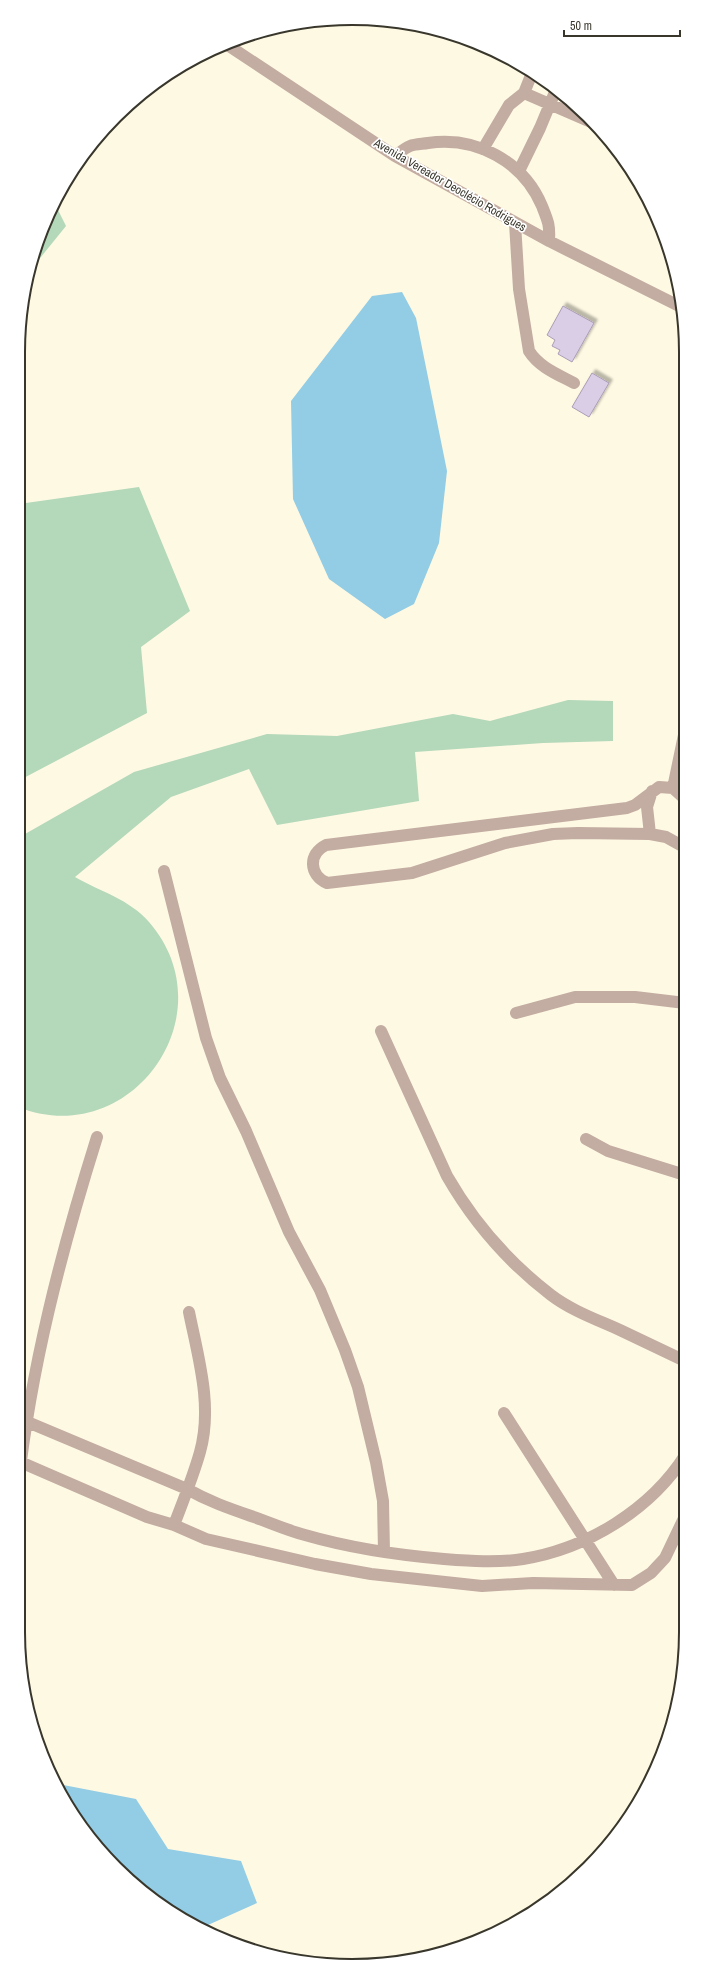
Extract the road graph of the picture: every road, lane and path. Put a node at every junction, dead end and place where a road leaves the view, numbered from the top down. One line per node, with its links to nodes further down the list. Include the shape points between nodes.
1 (232, 48): 8 (street, Avenida Vereador Deoclécio Rodrigues)
2 (530, 78): 3 (street)
3 (524, 93): 5 (street); 7 (street, via 509,105)
4 (554, 95): 5 (street)
5 (550, 104): 6 (street); 9 (street)
6 (579, 117)
7 (483, 149): 8 (street, via 460,143 437,142 410,146); 9 (street, via 498,155)
8 (395, 156): 10 (street, Avenida Vereador Deoclécio Rodrigues)
9 (519, 171): 11 (street, via 536,191 550,226)
10 (515, 223): 11 (street, Avenida Vereador Deoclécio Rodrigues); 13 (street, via 519,289 529,351 534,359 546,368)
11 (549, 241): 12 (street, Avenida Vereador Deoclécio Rodrigues)
12 (675, 304)
13 (574, 383)
14 (679, 759): 15 (street)
15 (673, 788): 16 (street, via 659,787); 17 (street)
16 (653, 790): 18 (street, via 647,807); 18 (street, via 635,805 627,808 326,845 316,853 312,866 317,876 327,883 412,873 505,843 529,838 578,833)
17 (679, 793)
18 (650, 834): 19 (street, via 666,837)
19 (679, 844)
20 (164, 871): 38 (street, via 206,1038 220,1078 246,1131 289,1232 323,1296 358,1387 381,1493)
21 (679, 1002): 22 (street, via 635,997 575,997)
22 (516, 1013)
23 (381, 1031): 28 (street, via 447,1176 460,1199 491,1240 528,1275 563,1302)
24 (97, 1137): 29 (street, via 63,1251)
25 (586, 1139): 26 (street, via 620,1155)
26 (679, 1173)
27 (190, 1312): 34 (street, via 204,1386 204,1408 200,1451)
28 (679, 1358)
29 (25, 1408)
30 (504, 1413): 37 (street)
31 (25, 1421): 34 (street)
32 (679, 1463): 37 (street, via 637,1507)
33 (25, 1464): 35 (street, via 147,1517)
34 (187, 1490): 35 (street); 38 (street, via 211,1502 303,1535)
35 (174, 1525): 39 (street, via 206,1539 260,1553 371,1574 482,1586 533,1583)
36 (679, 1530): 39 (street, via 671,1549 659,1566 632,1585)
37 (584, 1540): 38 (street, via 544,1554 502,1561 423,1557); 39 (street)
38 (384, 1552)
39 (614, 1585)

